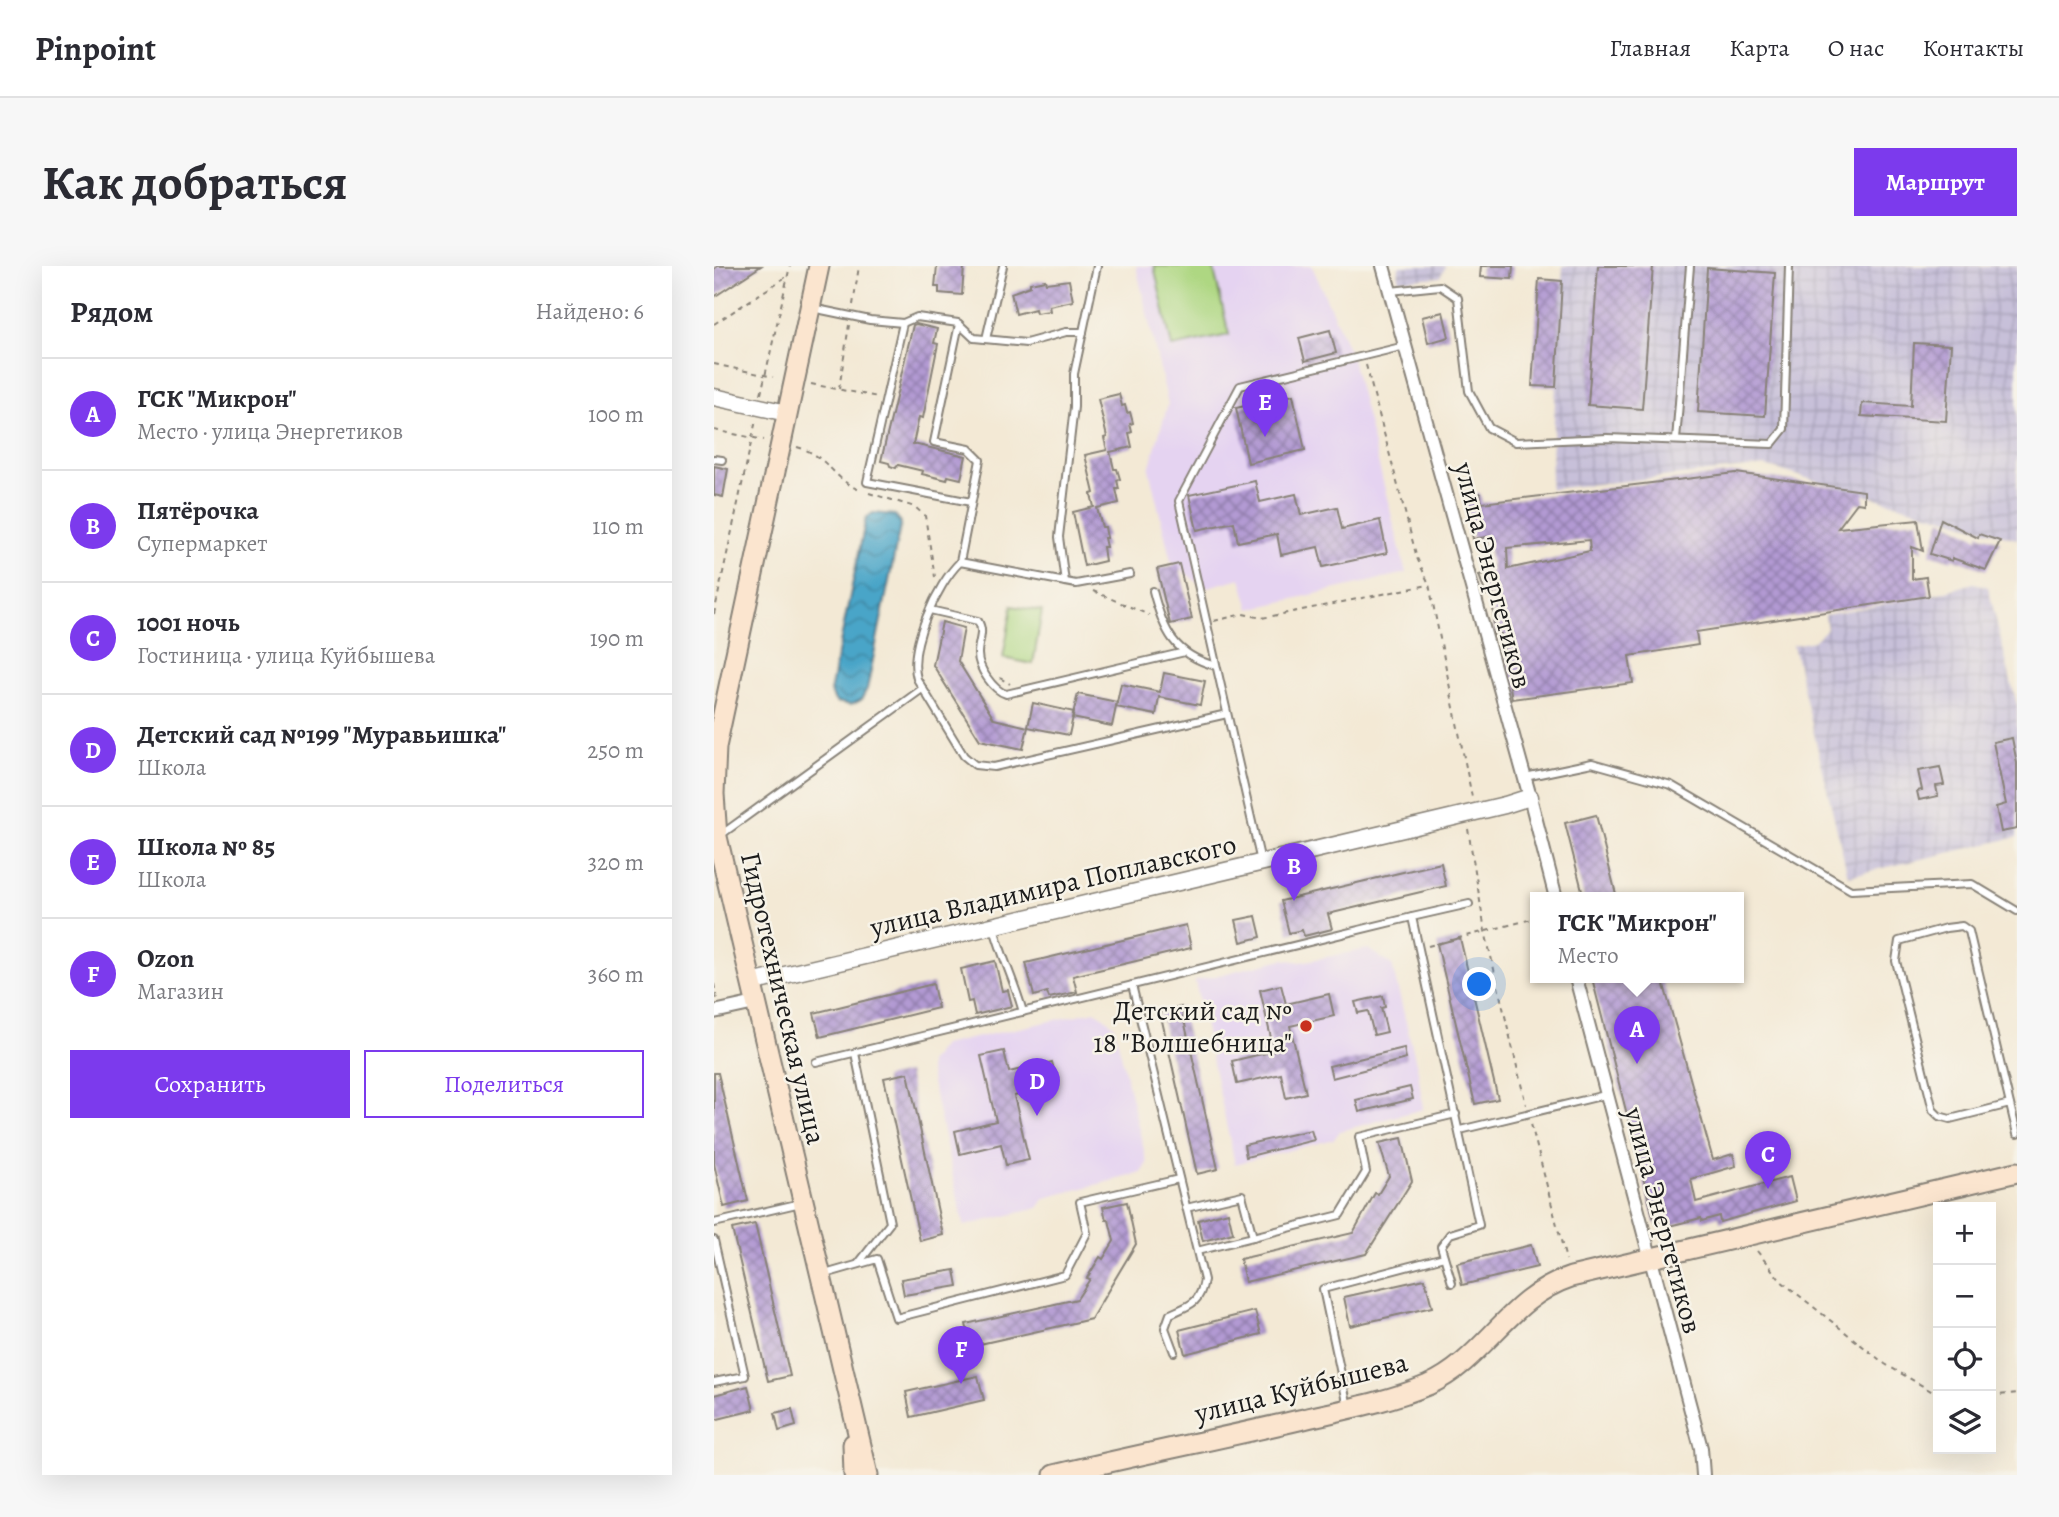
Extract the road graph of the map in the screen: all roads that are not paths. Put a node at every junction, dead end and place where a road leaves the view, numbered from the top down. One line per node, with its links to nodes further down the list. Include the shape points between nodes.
1 (819, 266): 8 (main road, Гидротехническая улица)
2 (1003, 266): 12 (lane)
3 (1097, 266): 11 (lane)
4 (1383, 266): 7 (street, улица Энергетиков)
5 (1690, 266): 16 (lane)
6 (1789, 266): 16 (lane, via 1784,429 1772,444)
7 (1390, 291): 13 (street, улица Энергетиков); 16 (lane, via 1440,286 1458,298 1469,391 1489,428 1516,442)
8 (810, 308): 9 (lane); 15 (main road, Гидротехническая улица)
9 (903, 323): 10 (lane, via 917,317); 19 (lane, via 867,482)
10 (959, 324): 12 (lane, via 974,338); 19 (lane, via 934,442 969,449 980,460)
11 (1083, 332): 12 (lane, via 1026,342); 22 (lane, via 1074,374 1059,537)
12 (986, 339)
13 (1405, 346): 26 (lane, via 1240,386 1179,501); 30 (street, улица Энергетиков)
14 (714, 397): 15 (street)
15 (787, 413): 29 (main road, Гидротехническая улица)
16 (1676, 440)
17 (714, 459): 18 (lane)
18 (722, 460)
19 (971, 502): 20 (lane)
20 (960, 562): 22 (lane); 24 (lane)
21 (1130, 573): 22 (lane)
22 (1065, 582)
23 (1153, 591): 25 (lane, via 1160,619)
24 (930, 610): 25 (lane, via 978,621 982,630 979,662 995,688 1006,694); 27 (lane, via 915,660)
25 (1185, 652): 26 (lane)
26 (1216, 666): 28 (lane)
27 (922, 689): 28 (lane, via 964,756 988,768); 32 (lane)
28 (1227, 714): 33 (lane)
29 (715, 747): 32 (main road, Гидротехническая улица)
30 (1525, 777): 31 (street, улица Энергетиков); 36 (lane, via 1592,763 1671,785 1851,890 1972,884)
31 (1530, 797): 33 (street, улица Владимира Поплавского, via 1471,818); 34 (street, улица Энергетиков)
32 (717, 837): 39 (main road, Гидротехническая улица)
33 (1261, 864): 38 (street, улица Владимира Поплавского)
34 (1554, 892)
35 (1469, 904): 37 (lane)
36 (2017, 911)
37 (1412, 917): 41 (lane); 49 (lane)
38 (994, 926): 39 (street, улица Владимира Поплавского); 44 (lane)
39 (751, 983): 42 (main road, Гидротехническая улица)
40 (1577, 983): 47 (street, улица Энергетиков)
41 (1132, 985): 44 (lane); 53 (lane)
42 (755, 1003): 43 (street); 54 (main road, Гидротехническая улица)
43 (717, 1012)
44 (1023, 1012): 45 (lane)
45 (855, 1053): 46 (lane); 62 (lane, via 890,1223)
46 (816, 1062)
47 (1605, 1095): 50 (lane); 61 (street, улица Энергетиков)
48 (2010, 1104): 48 (lane, via 1969,931 1962,926 1946,928 1899,941 1896,961 1933,1110 1950,1119); 51 (lane)
49 (1456, 1114): 50 (lane); 57 (lane, via 1359,1136 1366,1172 1340,1215)
50 (1460, 1130): 60 (lane, via 1479,1225 1450,1234 1441,1247)
51 (2017, 1134)
52 (2017, 1172): 61 (main road, улица Куйбышева)
53 (1179, 1179): 55 (lane); 62 (lane, via 1080,1202 1087,1233 1065,1275 896,1318 877,1259)
54 (803, 1202): 56 (lane); 63 (main road, Гидротехническая улица)
55 (1186, 1208): 57 (lane, via 1242,1195); 59 (lane)
56 (714, 1223)
57 (1253, 1237): 59 (lane)
58 (714, 1240): 66 (lane, via 745,1376)
59 (1197, 1251): 65 (lane, via 1204,1280 1201,1295 1170,1314 1165,1328)
60 (1444, 1257): 64 (lane); 67 (lane, via 1323,1289)
61 (1649, 1259): 67 (main road, улица Куйбышева, via 1554,1282 1525,1301 1449,1373 1404,1394); 73 (street, улица Энергетиков, via 1701,1448)
62 (857, 1265): 63 (lane)
63 (820, 1276): 68 (main road, Гидротехническая улица)
64 (1452, 1283)
65 (1174, 1352)
66 (714, 1382)
67 (1348, 1409): 72 (main road, улица Куйбышева)
68 (852, 1412): 69 (main road); 70 (main road); 71 (main road)
69 (853, 1475)
70 (866, 1475)
71 (876, 1475)
72 (1054, 1475)
73 (1703, 1475)

